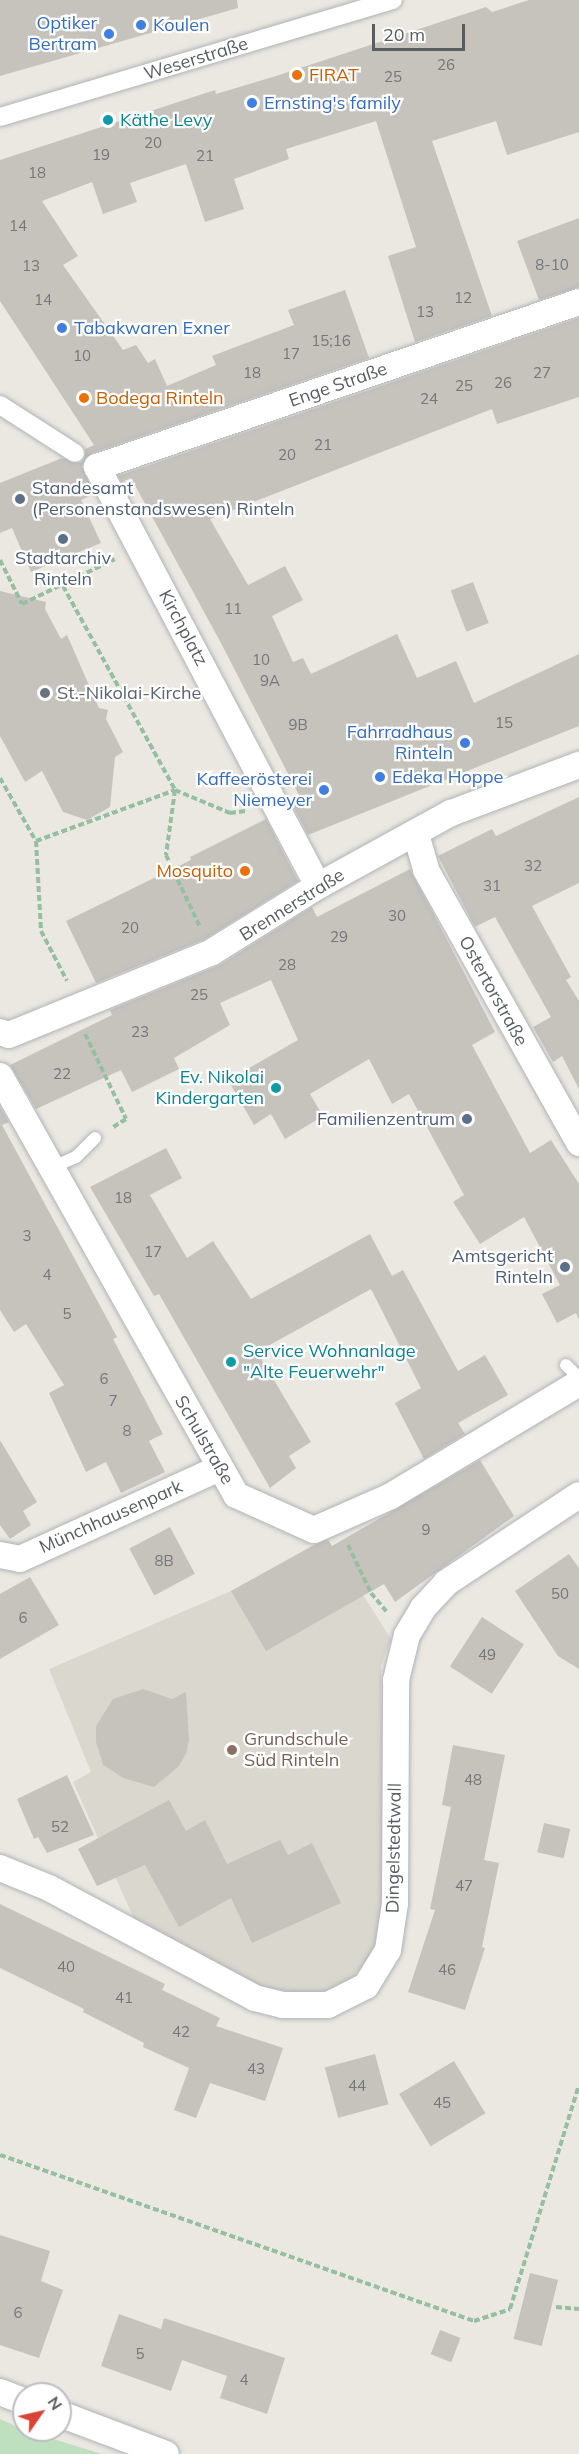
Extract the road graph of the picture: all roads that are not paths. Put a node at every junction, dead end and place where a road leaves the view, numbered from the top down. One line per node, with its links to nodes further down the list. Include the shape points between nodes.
1 (393, 0): 2 (street, Weserstraße)
2 (0, 117)
3 (579, 302): 6 (street, Enge Straße)
4 (0, 405): 5 (street)
5 (75, 453)
6 (97, 467): 9 (street, Kirchplatz)
7 (579, 765): 8 (street, Brennerstraße, via 451,813)
8 (416, 834): 9 (street, Brennerstraße); 13 (street, Ostertorstraße, via 426,870)
9 (318, 886): 10 (street, Brennerstraße, via 212,952 9,1035)
10 (0, 1032)
11 (0, 1077): 14 (street, Schulstraße)
12 (95, 1138): 14 (lane, via 76,1157)
13 (579, 1143)
14 (51, 1168): 17 (street, Schulstraße)
15 (572, 1374): 16 (lane); 17 (street, Schulstraße, via 391,1496 314,1530 236,1495)
16 (579, 1378)
17 (220, 1468): 19 (street, Münchhausenpark, via 20,1559)
18 (579, 1495): 20 (street, Dingelstedtwall, via 446,1583 423,1608 407,1635 396,1680 395,1903 388,1950 366,1986 328,2006 283,2005 255,1998 49,1888)
19 (0, 1555)
20 (0, 1868)
21 (72, 2419): 22 (street)
22 (166, 2454)

